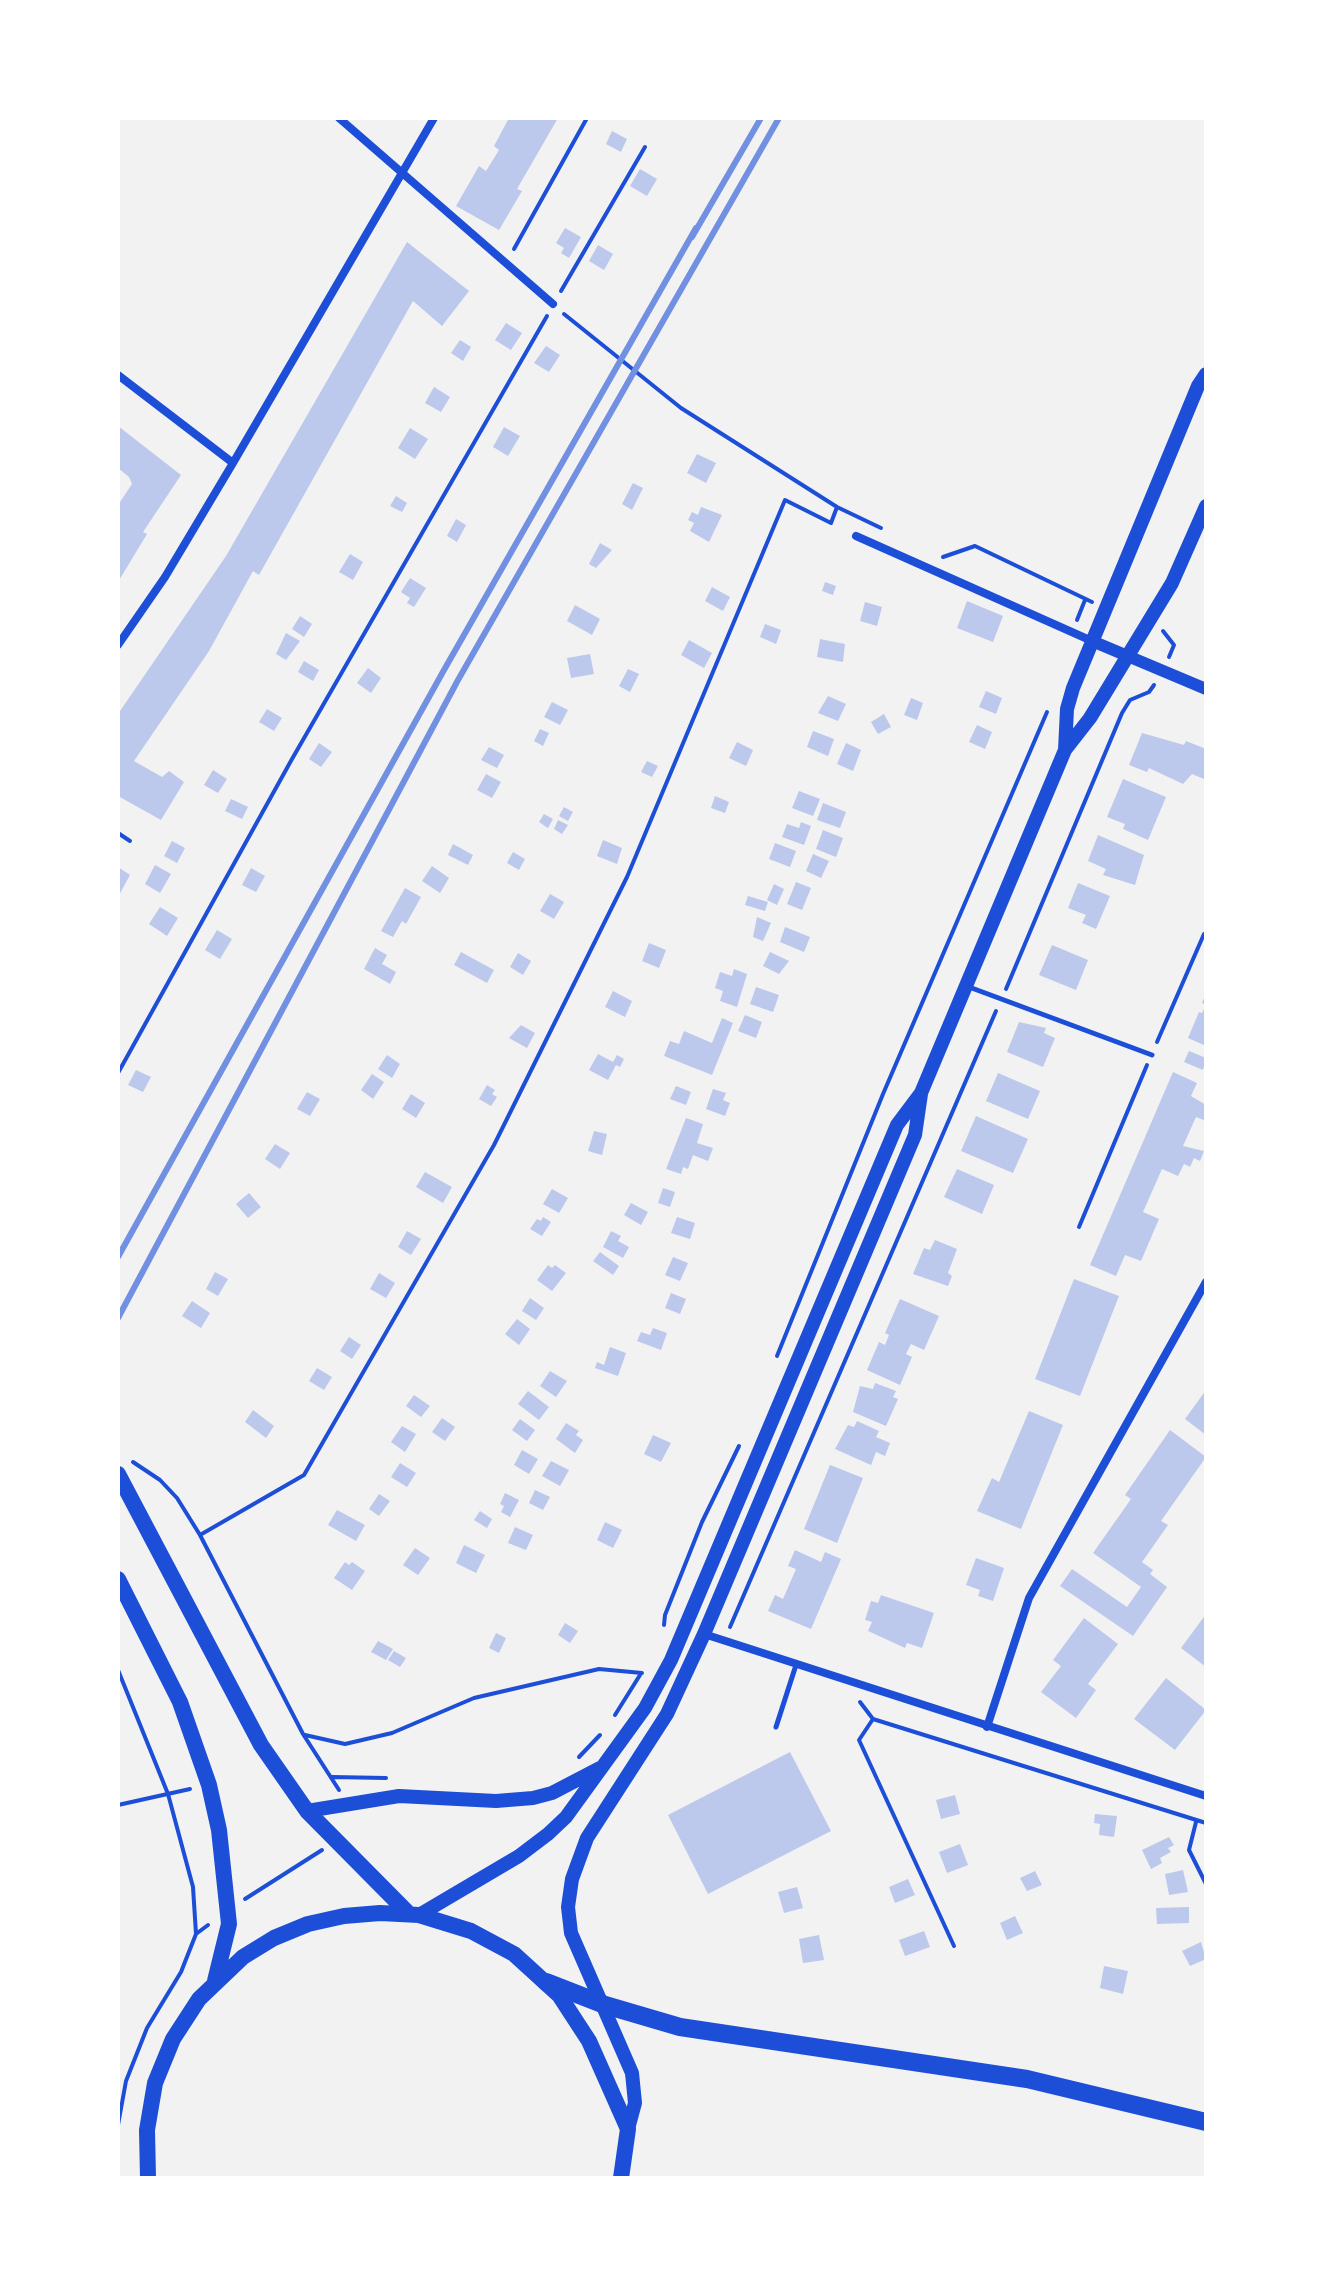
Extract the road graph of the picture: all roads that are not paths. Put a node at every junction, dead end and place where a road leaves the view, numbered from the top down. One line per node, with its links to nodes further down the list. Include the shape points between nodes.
1 (339, 118): 3 (street)
2 (434, 118): 3 (street)
3 (403, 172): 4 (street); 7 (street)
4 (553, 304)
5 (1206, 374): 10 (main road)
6 (118, 375): 7 (street)
7 (233, 463): 11 (street)
8 (1206, 506): 12 (main road, via 1172,583)
9 (856, 536): 10 (street)
10 (1092, 641): 12 (street); 14 (main road, via 1067,709)
11 (118, 645)
12 (1127, 656): 13 (street); 14 (main road)
13 (1206, 689)
14 (1065, 750): 15 (main road)
15 (965, 985): 16 (lane); 17 (main road)
16 (1152, 1055)
17 (921, 1093): 21 (main road, via 915,1135); 25 (main road, via 897,1125 671,1660 628,1735)
18 (1206, 1282): 24 (street, via 1029,1598)
19 (118, 1474): 27 (main road, via 261,1745)
20 (118, 1579): 29 (main road, via 180,1702 209,1785 229,1910 227,1944)
21 (704, 1634): 22 (street); 31 (main road, via 667,1714 587,1838 572,1879 571,1933)
22 (796, 1664): 23 (lane); 24 (street)
23 (776, 1727)
24 (987, 1727): 26 (street)
25 (603, 1766): 27 (main road, via 533,1798 399,1796); 28 (main road, via 548,1834 519,1856)
26 (1206, 1796)
27 (307, 1811): 28 (main road)
28 (414, 1914): 29 (main road, via 344,1916 308,1924 274,1938); 30 (main road, via 496,1943)
29 (215, 1981): 34 (main road, via 185,2018 159,2071 147,2130)
30 (546, 1982): 31 (highway); 33 (main road, via 585,2033)
31 (605, 2005): 32 (highway, via 680,2027 1027,2079); 33 (main road, via 632,2073 635,2103)
32 (1206, 2122)
33 (628, 2129): 35 (main road)
34 (148, 2178)
35 (621, 2178)

